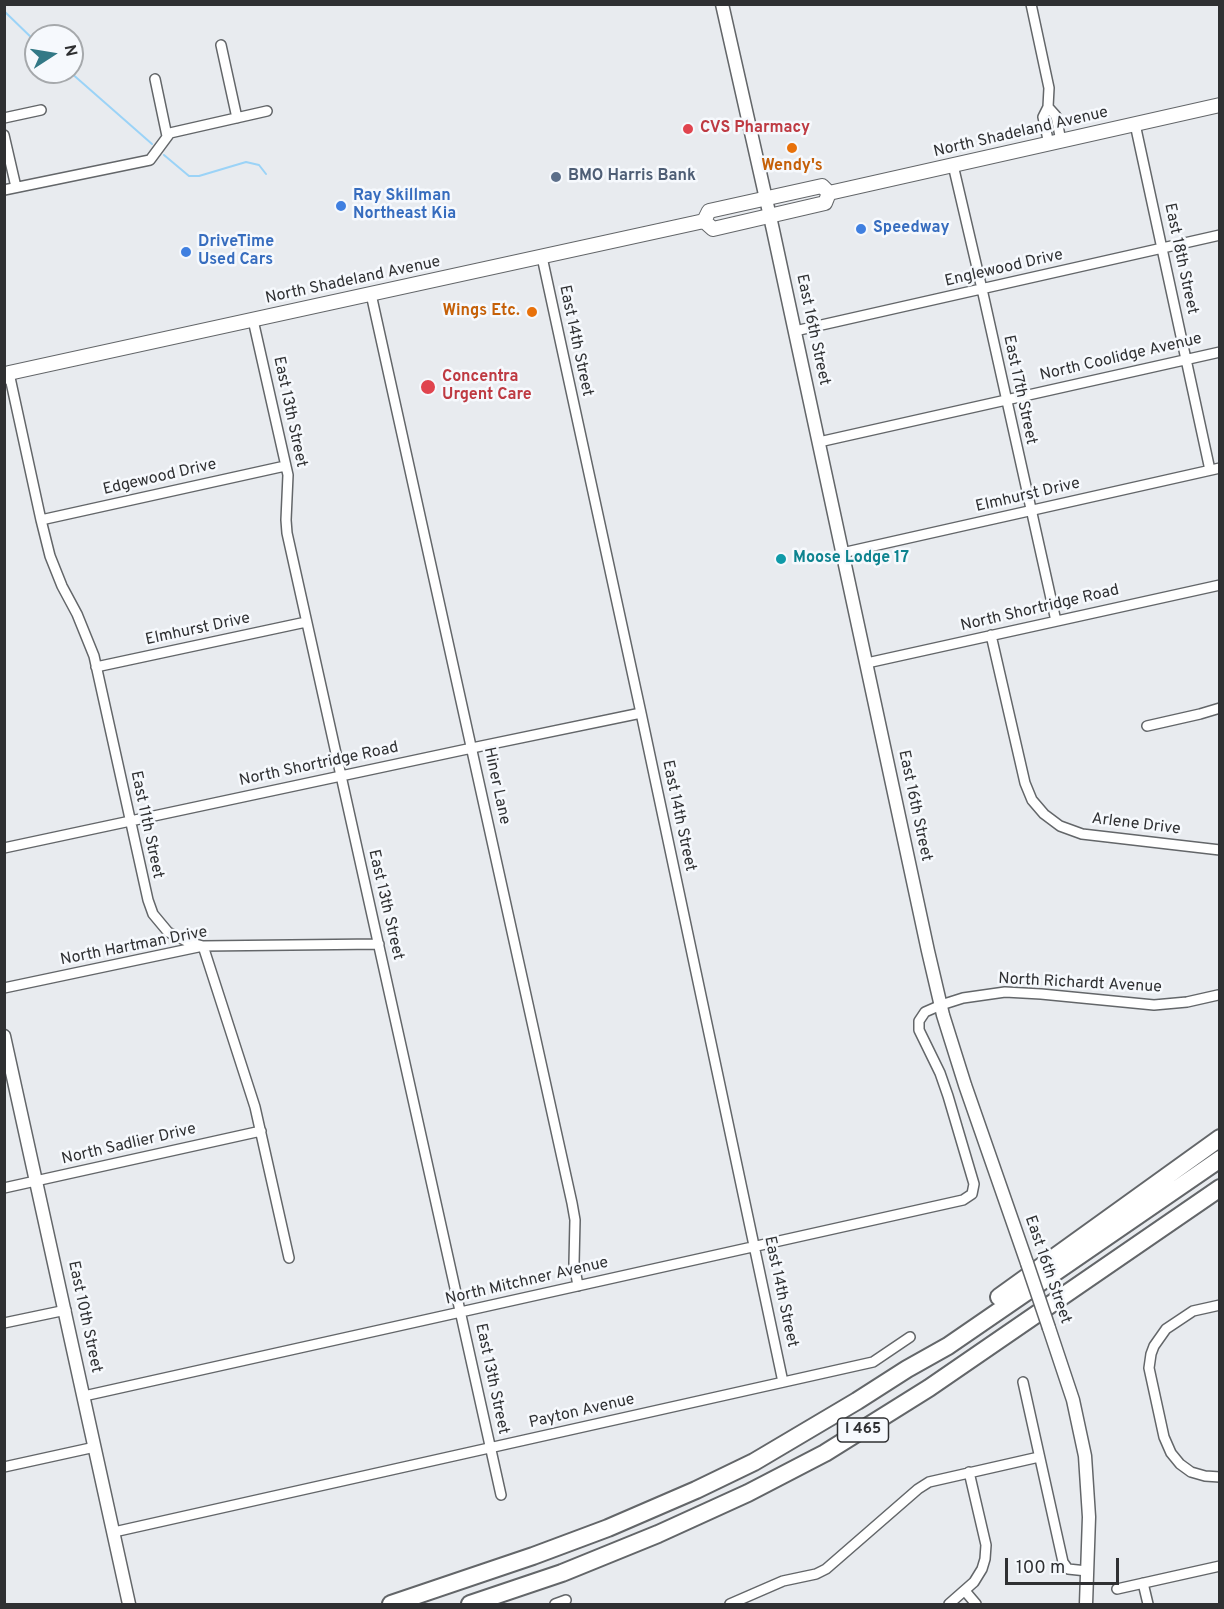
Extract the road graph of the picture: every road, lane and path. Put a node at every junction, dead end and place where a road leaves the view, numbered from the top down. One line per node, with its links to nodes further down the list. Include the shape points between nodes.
1 (722, 4): 18 (street, East 16th Street)
2 (1031, 4): 13 (street, via 1049,88 1048,106 1056,116)
3 (221, 45): 9 (street)
4 (155, 79): 12 (street)
5 (1220, 105): 10 (main road, North Shadeland Avenue)
6 (41, 110): 8 (street)
7 (267, 111): 9 (street)
8 (4, 118)
9 (237, 118): 12 (street)
10 (1136, 124): 13 (main road, North Shadeland Avenue); 22 (street, East 18th Street)
11 (4, 135): 15 (street)
12 (167, 136): 15 (street, via 150,160)
13 (1055, 142): 14 (main road, North Shadeland Avenue)
14 (952, 165): 17 (main road, North Shadeland Avenue); 24 (street, East 17th Street)
15 (16, 187): 16 (street)
16 (4, 190)
17 (829, 194): 18 (main road, North Shadeland Avenue, via 822,186); 19 (main road, North Shadeland Avenue, via 825,202)
18 (766, 198): 19 (street, East 16th Street); 20 (main road, North Shadeland Avenue, via 709,211)
19 (770, 216): 20 (main road, North Shadeland Avenue, via 713,229); 27 (street, East 16th Street)
20 (705, 221): 23 (main road, North Shadeland Avenue)
21 (1220, 235): 22 (street, Englewood Drive)
22 (1162, 248): 24 (street, Englewood Drive); 29 (street, East 18th Street)
23 (542, 257): 25 (main road, North Shadeland Avenue); 45 (street, East 14th Street)
24 (982, 289): 27 (street, Englewood Drive); 31 (street, East 17th Street)
25 (371, 294): 26 (main road, North Shadeland Avenue); 47 (street, Hiner Lane)
26 (253, 320): 30 (main road, North Shadeland Avenue); 33 (street, East 13th Street)
27 (795, 331): 32 (street, East 16th Street)
28 (1220, 352): 29 (street, North Coolidge Avenue)
29 (1186, 359): 31 (street, North Coolidge Avenue); 34 (street, East 18th Street)
30 (6, 374): 36 (street, East 11th Street)
31 (1006, 400): 32 (street, North Coolidge Avenue); 35 (street, East 17th Street)
32 (819, 442): 37 (street, East 16th Street)
33 (285, 466): 36 (street, Edgewood Drive); 40 (street, East 13th Street, via 287,533)
34 (1215, 469): 35 (street, Elmhurst Drive)
35 (1031, 511): 37 (street, Elmhurst Drive); 39 (street, East 17th Street)
36 (41, 520): 43 (street, East 11th Street, via 50,556)
37 (843, 553): 42 (street, East 16th Street)
38 (1220, 585): 39 (street, North Shortridge Road)
39 (1056, 621): 41 (street, North Shortridge Road)
40 (306, 622): 43 (street, Elmhurst Drive); 48 (street, East 13th Street)
41 (991, 636): 42 (street, North Shortridge Road); 51 (street, Arlene Drive, via 1026,787 1036,806 1052,821 1085,835)
42 (867, 663): 56 (street, East 16th Street)
43 (96, 667): 49 (street, East 11th Street)
44 (1220, 708): 46 (street)
45 (641, 713): 47 (street, North Shortridge Road); 65 (street, East 14th Street)
46 (1147, 726)
47 (472, 748): 48 (street, North Shortridge Road); 67 (street, Hiner Lane, via 572,1203)
48 (341, 776): 49 (street, North Shortridge Road); 52 (street, East 13th Street)
49 (130, 821): 50 (street, North Shortridge Road); 53 (street, East 11th Street, via 153,914 171,934)
50 (4, 848)
51 (1220, 850)
52 (379, 944): 53 (street, North Hartman Drive); 70 (street, East 13th Street)
53 (203, 946): 54 (street, North Hartman Drive); 58 (street)
54 (4, 988)
55 (1218, 995): 56 (street, North Richardt Avenue, via 1154,1005 1005,993)
56 (941, 1005): 64 (street, North Richardt Avenue, via 922,1015 919,1030 948,1096 974,1181); 86 (street, East 16th Street, bridge, via 1073,1400 1085,1456)
57 (4, 1036): 61 (street, East 10th Street)
58 (261, 1131): 61 (street, North Sadlier Drive); 66 (street)
59 (1220, 1138): 73 (highway, via 942,1338)
60 (1220, 1159): 73 (highway, I 465, via 948,1346)
61 (37, 1181): 62 (street, North Sadlier Drive); 69 (street, East 10th Street)
62 (4, 1188)
63 (1220, 1188): 93 (highway, I 465, via 937,1383 818,1457 637,1544)
64 (973, 1192): 65 (street, North Mitchner Avenue, via 960,1201)
65 (755, 1247): 67 (street, North Mitchner Avenue); 74 (street, East 14th Street)
66 (289, 1258)
67 (578, 1286): 70 (street, North Mitchner Avenue)
68 (1220, 1305): 82 (street, via 1193,1311 1166,1329 1154,1346 1149,1371 1171,1453 1191,1472)
69 (66, 1310): 71 (street); 76 (street, East 10th Street)
70 (461, 1312): 76 (street, North Mitchner Avenue); 78 (street, East 13th Street)
71 (4, 1323)
72 (910, 1337): 74 (street, Payton Avenue, via 873,1362)
73 (907, 1369): 92 (highway, I 465, via 754,1462 696,1490 576,1540)
74 (783, 1382): 78 (street, Payton Avenue)
75 (1023, 1382): 79 (street)
76 (84, 1396): 77 (street, East 10th Street)
77 (95, 1447): 80 (street); 84 (street, East 10th Street)
78 (491, 1448): 83 (street, East 13th Street); 84 (street, Payton Avenue)
79 (1040, 1457): 81 (street); 86 (street, via 1063,1562 1068,1569)
80 (4, 1467)
81 (969, 1472): 89 (street, via 986,1552 978,1576); 95 (street, via 921,1486 828,1568 783,1581)
82 (1220, 1477)
83 (501, 1495)
84 (114, 1532): 91 (street, East 10th Street)
85 (1220, 1566): 87 (street)
86 (1087, 1571): 98 (street, East 16th Street)
87 (1143, 1583): 88 (street); 99 (street)
88 (1117, 1589)
89 (965, 1591): 96 (street); 97 (street)
90 (566, 1600): 94 (street)
91 (125, 1604)
92 (391, 1605)
93 (470, 1605)
94 (555, 1605)
95 (730, 1605)
96 (949, 1605)
97 (976, 1605)
98 (1086, 1605)
99 (1148, 1605)

